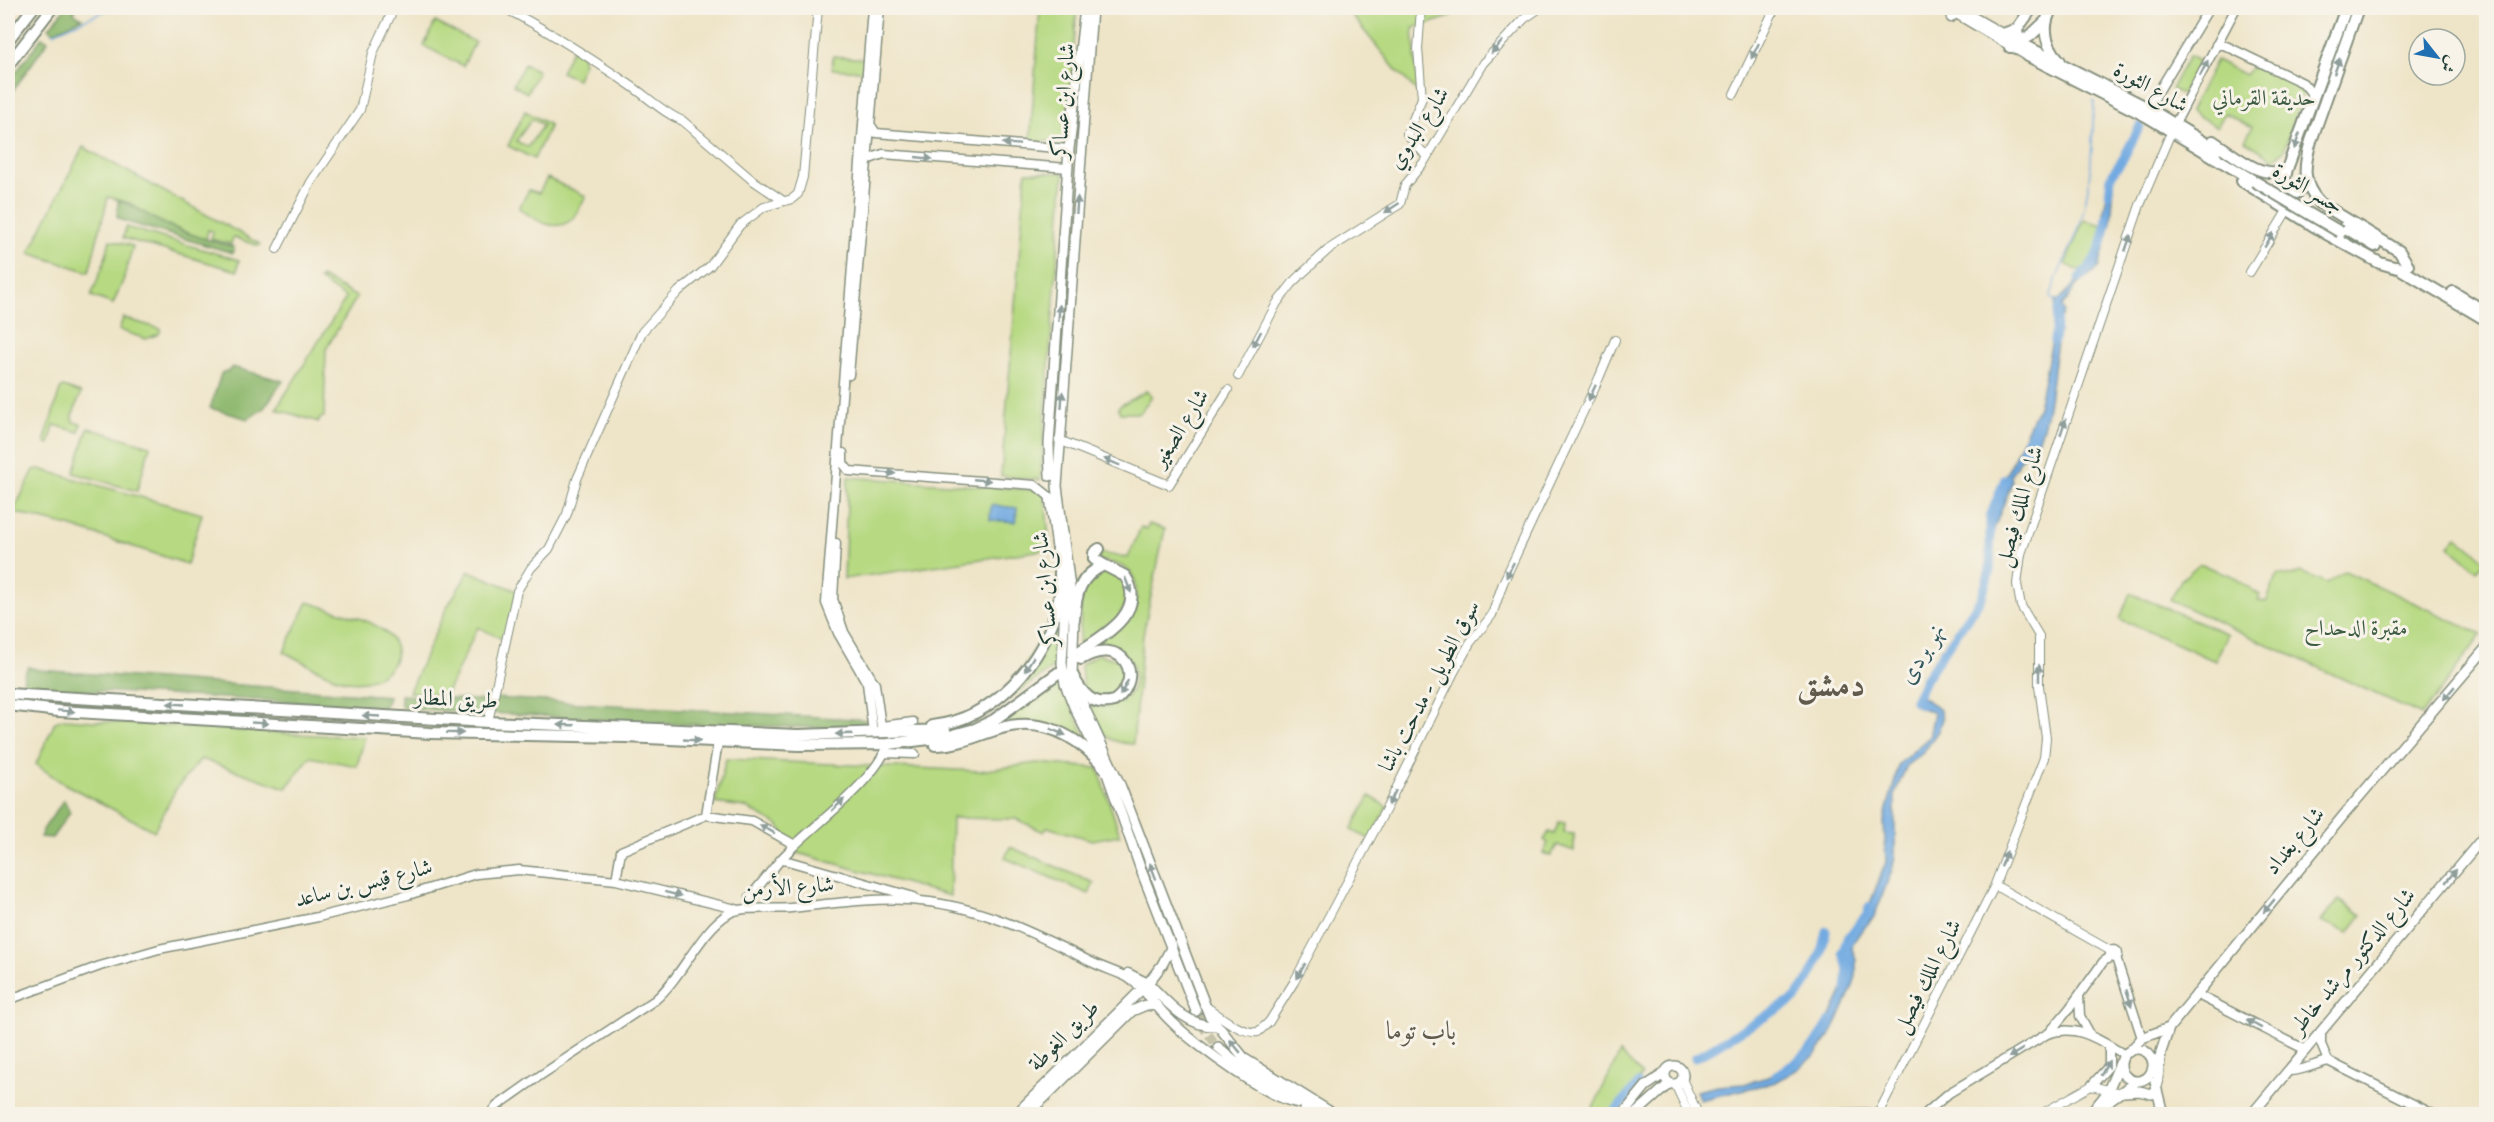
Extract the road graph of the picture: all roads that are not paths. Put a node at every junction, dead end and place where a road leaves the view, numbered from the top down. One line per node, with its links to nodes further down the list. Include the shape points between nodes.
1 (33, 8): 26 (highway)
2 (52, 8): 30 (highway)
3 (394, 8): 52 (street, via 374,53 360,110 310,182)
4 (504, 8): 47 (street, via 594,61 671,117 683,121)
5 (818, 8): 47 (street, via 803,177 798,194)
6 (872, 8): 76 (main road, via 826,603 838,633 867,683)
7 (880, 8): 37 (main road)
8 (1085, 8): 39 (main road, شارع ابن عساكر)
9 (1092, 8): 61 (main road, شارع ابن عساكر, one-way to 9)
10 (1421, 8): 40 (street, via 1422,98 1407,134)
11 (1540, 8): 40 (street, شارع البدوي, one-way to 40, via 1524,19 1483,63)
12 (1775, 8): 33 (street, one-way to 33)
13 (1958, 8): 24 (main road)
14 (2032, 8): 22 (highway)
15 (2052, 8): 21 (highway)
16 (2209, 8): 35 (main road)
17 (2236, 8): 23 (main road)
18 (2359, 8): 45 (highway, one-way to 18, via 2311,141)
19 (2343, 11): 32 (highway)
20 (1951, 18): 27 (main road, via 1958,15)
21 (2046, 21): 25 (highway); 31 (highway, via 2050,49)
22 (2018, 29): 24 (highway); 25 (highway, via 2022,36); 27 (highway)
23 (2223, 32): 28 (main road); 29 (main road, via 2227,41)
24 (2003, 34): 27 (main road)
25 (2030, 36): 27 (highway)
26 (8, 40)
27 (2015, 45): 31 (highway, شارع الثورة); 35 (highway, شارع الثورة, via 2028,56)
28 (2216, 45): 29 (main road); 36 (main road, one-way to 28)
29 (2265, 62): 32 (main road); 34 (main road, via 2306,85)
30 (8, 64)
31 (2064, 66): 35 (highway, شارع الثورة)
32 (2318, 81): 34 (highway)
33 (1734, 94)
34 (2313, 95): 43 (highway, one-way to 43)
35 (2147, 111): 36 (highway, via 2162,112); 38 (highway, via 2149,122); 44 (highway, شارع الثورة)
36 (2177, 120): 44 (highway)
37 (870, 124): 39 (main road, one-way to 37, via 876,133); 41 (main road)
38 (2169, 137): 44 (highway); 88 (street, شارع الملك فيصل, one-way to 38, via 2044,758 2046,738 2039,686 2039,636 2021,606 2017,584 2021,554 2140,205)
39 (1069, 149): 42 (main road, شارع ابن عساكر)
40 (1427, 157): 55 (street, شارع البدوي, one-way to 55, via 1406,185 1397,208 1329,249)
41 (867, 160): 42 (main road, one-way to 42, via 883,154); 62 (main road, via 843,459)
42 (1068, 168): 63 (main road, شارع ابن عساكر, one-way to 42)
43 (2287, 169): 44 (highway); 46 (highway)
44 (2257, 179): 49 (highway); 51 (highway, جسر الثورة, bridge)
45 (2305, 179): 46 (highway, via 2297,193 2289,193); 48 (highway)
46 (2283, 187): 49 (highway)
47 (782, 200): 74 (street, via 764,207 740,225 710,266 679,291 642,332 577,478 567,514 549,549 517,591)
48 (2320, 203): 50 (highway, via 2318,215); 51 (highway)
49 (2288, 209): 50 (highway); 54 (street, one-way to 49)
50 (2310, 223): 51 (highway)
51 (2339, 228): 53 (highway)
52 (277, 249)
53 (2405, 267): 56 (highway); 57 (highway)
54 (2250, 272)
55 (1296, 279): 59 (street, شارع الصغير, one-way to 59, via 1277,303)
56 (2487, 312)
57 (2487, 320)
58 (1615, 340): 103 (street, سوق الطويل - مدحت باشا, one-way to 103, via 1503,583 1492,615 1454,672 1388,807 1294,982 1262,1030 1251,1033)
59 (1238, 376)
60 (1228, 390): 61 (street, شارع الصغير, one-way to 61, via 1169,485)
61 (1059, 440): 69 (main road, شارع ابن عساكر, via 1057,486)
62 (849, 471): 64 (main road, one-way to 64); 76 (main road, via 839,485 833,599 844,632 875,684)
63 (1050, 476): 64 (main road)
64 (1035, 485): 65 (main road)
65 (1050, 496): 68 (main road, شارع ابن عساكر)
66 (1099, 549): 67 (highway, via 1094,559)
67 (1104, 566): 69 (highway, via 1080,584); 71 (highway, one-way to 71, via 1125,576 1131,589 1131,605 1115,627 1080,655 1114,652 1129,671 1125,690 1114,701 1096,702 1086,697)
68 (1060, 571): 77 (highway, one-way to 77, via 1059,603 1049,630 1011,688 971,715); 82 (main road, شارع ابن عساكر, via 1065,606 1065,684)
69 (1074, 619): 71 (main road, شارع ابن عساكر)
70 (2487, 648): 97 (main road, شارع بغداد, one-way to 97)
71 (1072, 674): 101 (main road, شارع ابن عساكر, one-way to 71, via 1121,787 1083,709)
72 (8, 694): 74 (highway, طريق المطار, one-way to 72)
73 (8, 705): 79 (highway, طريق المطار, one-way to 79, via 430,733)
74 (488, 722): 76 (highway, طريق المطار, one-way to 74, via 798,735)
75 (913, 722): 76 (main road)
76 (879, 731): 77 (highway, طريق المطار)
77 (903, 733): 78 (highway, via 966,726 1057,671 994,720 959,734)
78 (920, 741): 80 (highway, طريق المطار); 82 (highway, one-way to 82, via 936,745 958,743 1004,728 1028,725 1048,728 1080,743)
79 (718, 742): 80 (highway, طريق المطار); 83 (main road)
80 (887, 749): 81 (main road); 85 (main road, one-way to 80, via 867,777)
81 (915, 754)
82 (1105, 768): 94 (main road, شارع ابن عساكر)
83 (706, 815): 85 (main road, one-way to 83, via 752,821); 87 (main road, via 621,851)
84 (2487, 834): 105 (main road, شارع الدكتور مرشد خاطر, one-way to 84)
85 (795, 845): 86 (main road)
86 (781, 859): 89 (main road); 90 (main road)
87 (616, 880): 93 (main road, شارع قيس بن ساعد, one-way to 93); 99 (main road, شارع قيس بن ساعد, via 519,870 476,874 408,895 159,949)
88 (1994, 887): 95 (street); 136 (street, شارع الملك فيصل)
89 (888, 890): 91 (main road); 92 (main road)
90 (750, 897)
91 (887, 900): 92 (main road, شارع الأرمن); 93 (main road, شارع الأرمن)
92 (929, 902): 96 (main road, شارع الأرمن, via 992,915 1083,957 1092,957)
93 (736, 909): 126 (main road, شارع الأرمن, via 714,927 655,1000 519,1090)
94 (1172, 946): 96 (main road, طريق الغوطة); 101 (main road, شارع ابن عساكر)
95 (2112, 955): 98 (main road); 108 (main road, one-way to 108)
96 (1145, 985): 100 (main road); 102 (main road, via 1180,1014); 127 (main road, طريق الغوطة)
97 (2196, 994): 104 (main road, شارع بغداد); 112 (main road, one-way to 97)
98 (2079, 995): 106 (main road); 107 (main road, via 2080,1016)
99 (8, 1000)
100 (1157, 1006): 109 (main road); 128 (main road, via 1146,1005 1132,1011)
101 (1200, 1008): 102 (main road, شارع ابن عساكر); 103 (street)
102 (1213, 1026): 103 (street); 109 (main road, via 1200,1032); 130 (main road, شارع ابن عساكر, one-way to 102, via 1245,1059)
103 (1236, 1026)
104 (2169, 1028): 108 (main road); 122 (main road)
105 (2321, 1032): 112 (main road, شارع الدكتور مرشد خاطر); 114 (main road)
106 (2047, 1034): 107 (main road, via 2069,1029); 137 (main road, one-way to 137, via 1949,1093)
107 (2090, 1034): 110 (main road)
108 (2142, 1038): 113 (main road)
109 (1200, 1046): 124 (main road, via 1241,1074)
110 (2109, 1046): 113 (main road); 120 (main road, one-way to 110, via 2109,1066)
111 (1218, 1047): 124 (main road)
112 (2306, 1050): 115 (main road, شارع الدكتور مرشد خاطر)
113 (2125, 1056): 117 (main road, via 2140,1050 2149,1055); 118 (main road, via 2122,1069 2126,1076); 121 (main road)
114 (2328, 1061): 115 (main road); 125 (main road)
115 (2289, 1071): 142 (main road, شارع الدكتور مرشد خاطر)
116 (1665, 1072): 119 (main road, via 1666,1080); 119 (main road, via 1677,1067 1681,1071); 131 (main road, via 1646,1086)
117 (2149, 1075): 118 (main road); 122 (main road)
118 (2138, 1081): 122 (main road); 123 (main road)
119 (1675, 1082): 132 (main road); 133 (street); 134 (street)
120 (2091, 1086): 121 (street); 138 (street)
121 (2109, 1089): 123 (street); 139 (main road)
122 (2154, 1090): 123 (main road); 141 (main road)
123 (2121, 1093): 140 (main road)
124 (1304, 1108): 129 (main road)
125 (2424, 1112): 143 (main road)
126 (491, 1114)
127 (1016, 1114)
128 (1028, 1114)
129 (1319, 1114)
130 (1334, 1114)
131 (1623, 1114)
132 (1635, 1114)
133 (1689, 1114)
134 (1698, 1114)
135 (1804, 1114): 136 (street)
136 (1879, 1114)
137 (1925, 1114)
138 (2041, 1114)
139 (2090, 1114)
140 (2099, 1114)
141 (2163, 1114)
142 (2252, 1114)
143 (2433, 1114)

